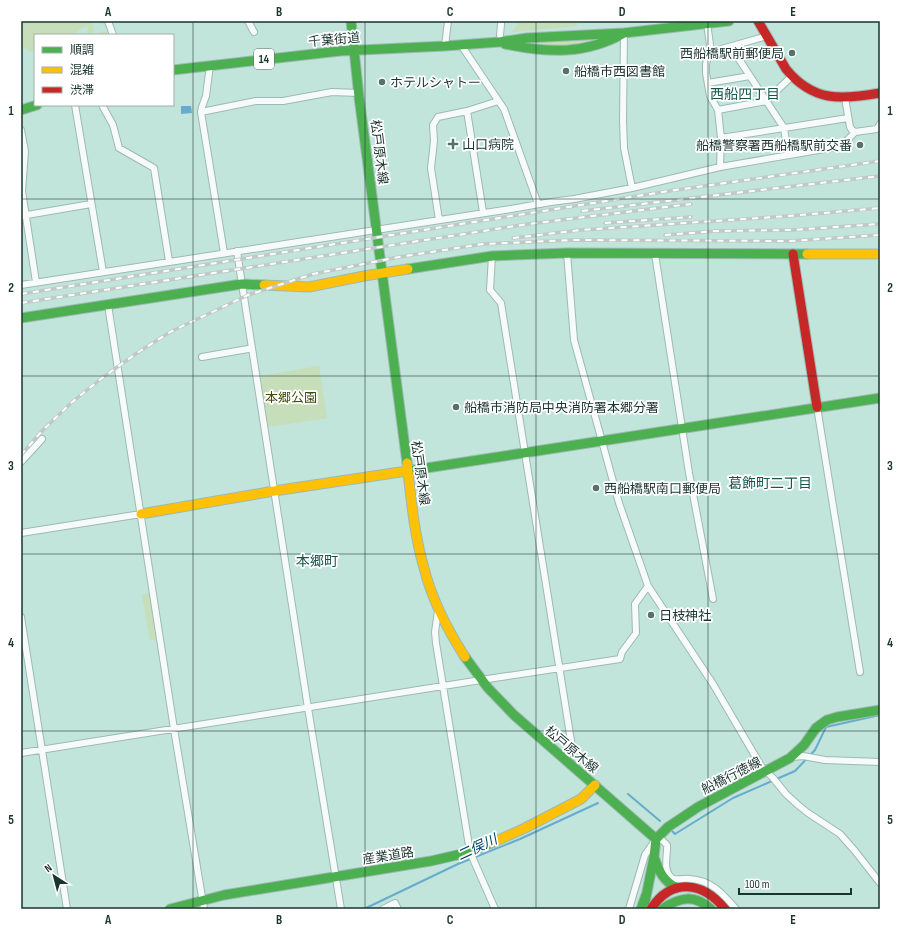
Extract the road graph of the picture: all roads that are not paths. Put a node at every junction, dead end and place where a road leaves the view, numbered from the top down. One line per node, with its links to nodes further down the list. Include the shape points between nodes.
1 (108, 21): 11 (street)
2 (248, 21): 9 (street)
3 (352, 21): 17 (main road, 松戸原木線)
4 (448, 21): 15 (street)
5 (729, 21): 7 (main road, 千葉街道 / 14)
6 (758, 21): 12 (main road)
7 (707, 23): 10 (main road, 千葉街道 / 14, via 658,25); 18 (street)
8 (501, 24): 13 (street)
9 (254, 32)
10 (624, 33): 13 (main road, 千葉街道 / 14); 13 (main road, 千葉街道 / 14, via 608,42 580,50 540,50 518,47); 44 (street, via 624,148)
11 (113, 34)
12 (767, 36): 16 (street); 22 (main road)
13 (499, 39): 14 (main road, 千葉街道 / 14)
14 (461, 45): 15 (main road, 千葉街道 / 14); 27 (street)
15 (445, 46): 17 (main road, 千葉街道 / 14)
16 (731, 47): 18 (street); 21 (street)
17 (355, 50): 19 (main road, 千葉街道 / 14); 24 (main road, 松戸原木線)
18 (711, 52): 23 (street, via 706,64)
19 (210, 65): 20 (main road, 千葉街道 / 14); 35 (street)
20 (174, 70)
21 (750, 76): 23 (street); 28 (street)
22 (792, 76): 26 (main road, via 813,92); 28 (street)
23 (708, 83): 34 (street, via 710,96)
24 (359, 93): 35 (street, via 332,92 282,101 256,101); 50 (main road, 松戸原木線)
25 (880, 93): 26 (main road)
26 (844, 98): 36 (street)
27 (498, 100): 33 (street); 46 (street, via 504,108)
28 (766, 101): 34 (street); 38 (street)
29 (34, 106): 32 (main road)
30 (75, 106): 45 (street)
31 (103, 106): 58 (street, via 113,125 119,148 154,168)
32 (21, 110)
33 (466, 110): 47 (street); 49 (street, via 438,117 434,125 431,168)
34 (718, 110): 41 (street)
35 (201, 112): 52 (street)
36 (848, 118): 38 (street); 40 (street, via 851,129)
37 (880, 124): 40 (street, via 877,129)
38 (784, 128): 41 (street); 42 (street)
39 (21, 130): 48 (street, via 25,151)
40 (855, 132): 42 (street, via 842,146)
41 (721, 138): 43 (street)
42 (788, 155): 43 (street)
43 (720, 167): 44 (street)
44 (632, 188): 46 (street, via 574,200)
45 (91, 204): 48 (street); 59 (street)
46 (538, 204): 47 (street)
47 (483, 212): 49 (street)
48 (23, 215): 62 (street)
49 (439, 220): 50 (street)
50 (377, 230): 51 (street); 60 (main road, 松戸原木線)
51 (237, 251): 52 (street); 61 (street)
52 (224, 253): 58 (street)
53 (567, 253): 54 (main road); 57 (main road); 72 (street, via 574,340)
54 (655, 254): 55 (main road); 70 (street)
55 (793, 254): 56 (main road); 69 (main road)
56 (880, 254)
57 (492, 256): 60 (main road); 73 (street, via 490,290 501,303)
58 (169, 261): 59 (street)
59 (102, 272): 62 (street)
60 (383, 273): 61 (main road, via 309,287); 75 (main road, 松戸原木線)
61 (241, 281): 64 (main road); 76 (street)
62 (36, 282): 63 (street)
63 (21, 285)
64 (108, 304): 65 (main road); 77 (street)
65 (21, 318)
66 (248, 349): 67 (street)
67 (202, 357)
68 (880, 398): 69 (main road)
69 (817, 407): 70 (main road); 84 (street)
70 (682, 428): 72 (main road); 80 (street)
71 (42, 439): 74 (street)
72 (601, 442): 73 (main road); 79 (street)
73 (525, 453): 75 (main road); 83 (street)
74 (21, 462)
75 (407, 472): 76 (main road); 81 (main road, 松戸原木線, via 419,545)
76 (274, 491): 77 (main road); 87 (street)
77 (141, 514): 78 (street); 89 (street)
78 (21, 533)
79 (648, 586): 83 (street, via 635,604 636,633 620,659); 95 (street, via 713,684 758,762)
80 (713, 599)
81 (438, 610): 85 (main road, 松戸原木線); 86 (street, via 435,632)
82 (21, 617): 90 (street)
83 (559, 668): 85 (street); 93 (street, via 572,747)
84 (860, 672)
85 (481, 680): 86 (street); 93 (main road, 松戸原木線, via 513,715)
86 (442, 686): 87 (street); 98 (street)
87 (308, 708): 89 (street); 100 (street)
88 (880, 710): 92 (main road, 船橋行徳線, via 827,720 816,728 804,745)
89 (174, 729): 90 (street); 103 (street)
90 (42, 750): 91 (street); 104 (street)
91 (21, 753)
92 (790, 758): 94 (street, via 803,756 825,760); 95 (main road, 船橋行徳線)
93 (565, 760): 96 (main road, 松戸原木線)
94 (880, 762)
95 (772, 777): 97 (main road, 船橋行徳線, via 722,793 668,827); 101 (street, via 786,794 808,813 840,834)
96 (595, 785): 97 (main road, 松戸原木線); 98 (main road, 産業道路, via 581,799 525,828)
97 (656, 839): 99 (main road); 110 (street, via 645,855); 116 (street, via 660,838 667,845 666,866 672,878 688,878 710,884)
98 (470, 852): 100 (main road, 産業道路, via 431,862); 109 (street)
99 (654, 857): 102 (main road, via 664,881); 111 (main road)
100 (336, 877): 103 (main road, 産業道路, via 256,889); 106 (street)
101 (880, 883)
102 (677, 888): 112 (main road, via 661,895); 115 (main road, via 703,890 718,900)
103 (203, 905): 105 (main road, 産業道路)
104 (67, 909)
105 (170, 909)
106 (341, 909)
107 (383, 909): 108 (street, via 396,903)
108 (398, 909)
109 (495, 909)
110 (629, 909)
111 (643, 909)
112 (651, 909)
113 (662, 909): 114 (main road, via 682,898 692,898)
114 (711, 909)
115 (725, 909)
116 (736, 909)

